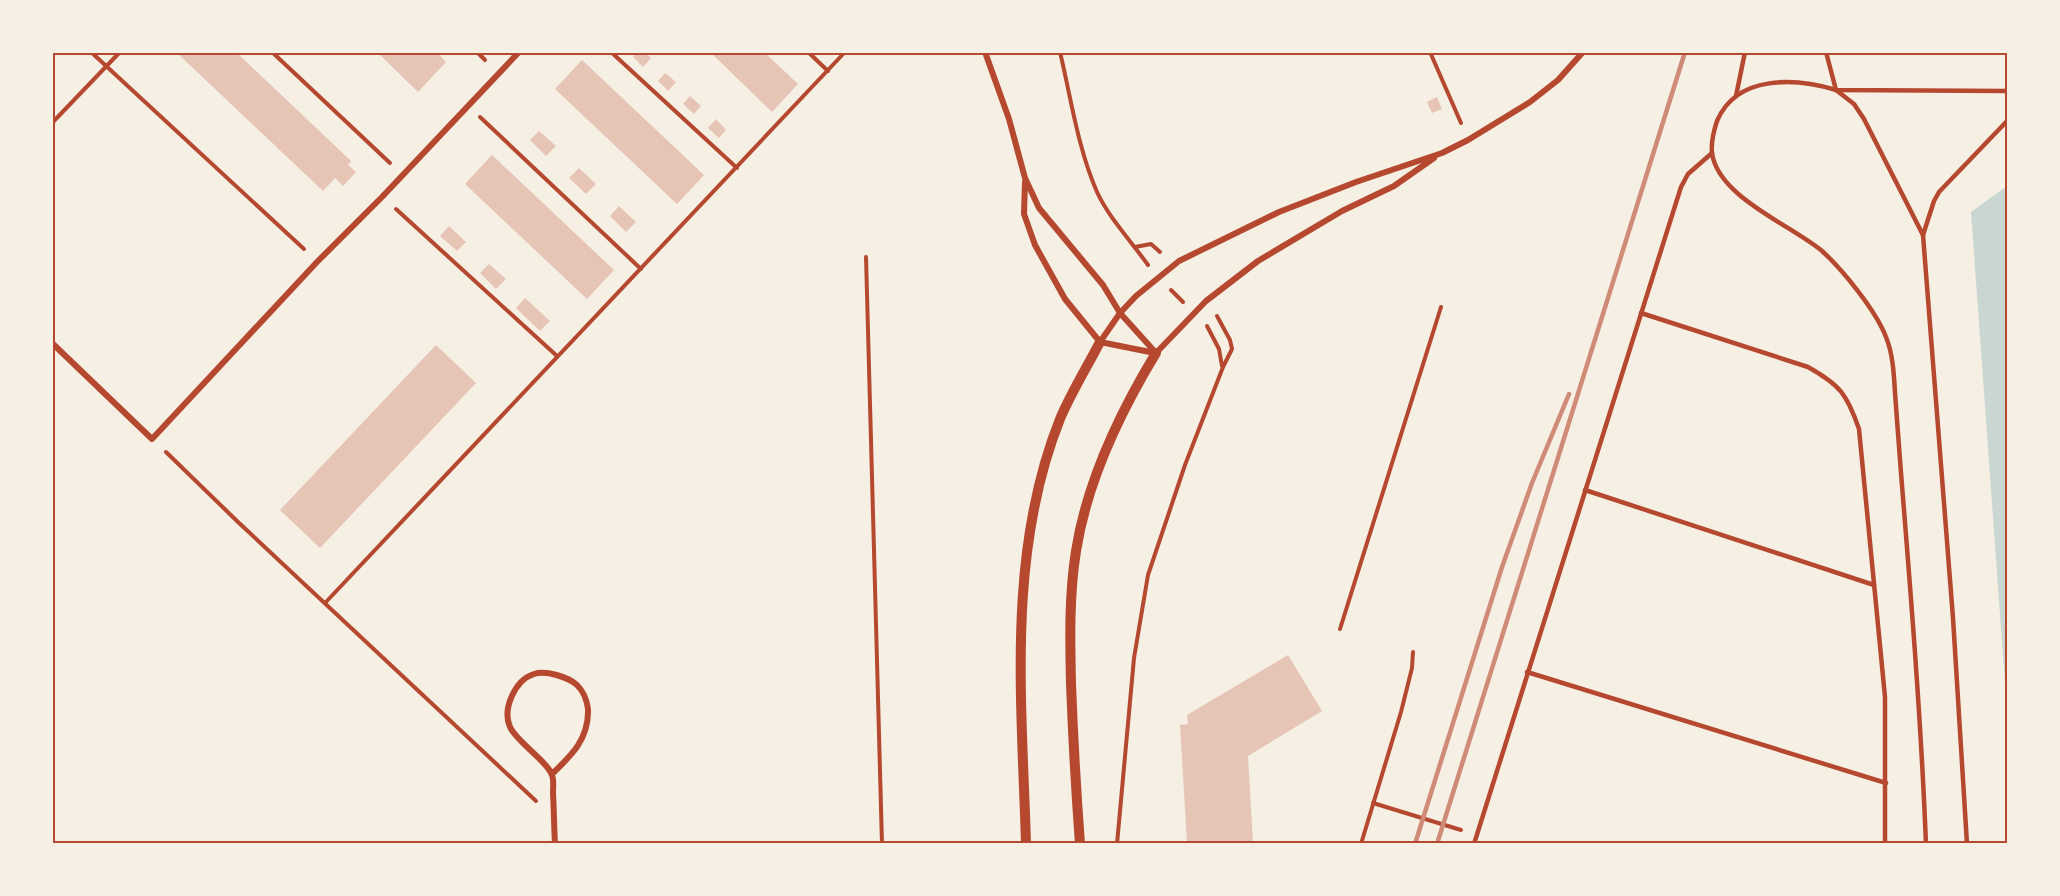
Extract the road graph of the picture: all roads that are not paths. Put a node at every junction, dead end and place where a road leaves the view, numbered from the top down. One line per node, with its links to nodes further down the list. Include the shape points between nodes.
1 (519, 52): 17 (street, via 152,439)
2 (985, 52): 12 (street)
3 (1583, 52): 10 (street, via 1558,80 1530,102)
4 (1745, 52): 8 (lane)
5 (1826, 52): 6 (lane)
6 (1836, 90): 7 (lane); 8 (lane, via 1784,81 1759,85); 13 (lane, via 1864,118)
7 (2006, 90)
8 (1736, 96): 11 (lane, via 1722,110 1714,129)
9 (2007, 120): 13 (lane, via 1940,192)
10 (1442, 153): 14 (street, via 1279,212 1179,261); 18 (street, via 1394,186 1258,261 1206,301)
11 (1712, 153): 15 (lane, via 1688,174 1681,187); 29 (lane, via 1728,184 1744,200 1838,266 1880,323 1887,340 1894,375 1906,528)
12 (1025, 178): 14 (street, via 1039,208 1103,285); 16 (street, via 1024,214 1035,245 1065,299)
13 (1923, 235): 30 (lane)
14 (1120, 313): 16 (street); 18 (street)
15 (1641, 313): 19 (lane); 20 (lane, via 1808,367 1841,390 1859,429)
16 (1100, 342): 18 (street); 25 (street, via 1061,418 1047,456 1029,535 1021,645)
17 (52, 343)
18 (1156, 353): 26 (street, via 1132,393 1105,453 1076,549 1070,594 1070,662)
19 (1585, 490): 20 (lane); 21 (lane)
20 (1874, 585): 23 (lane, via 1885,698)
21 (1527, 672): 23 (lane); 27 (lane)
22 (552, 774): 22 (street, via 510,728 509,702 516,688 534,674 567,678 579,687 587,702 589,723 581,743); 24 (street)
23 (1886, 783): 28 (lane)
24 (555, 843)
25 (1026, 843)
26 (1080, 843)
27 (1474, 843)
28 (1885, 843)
29 (1926, 843)
30 (1966, 843)

